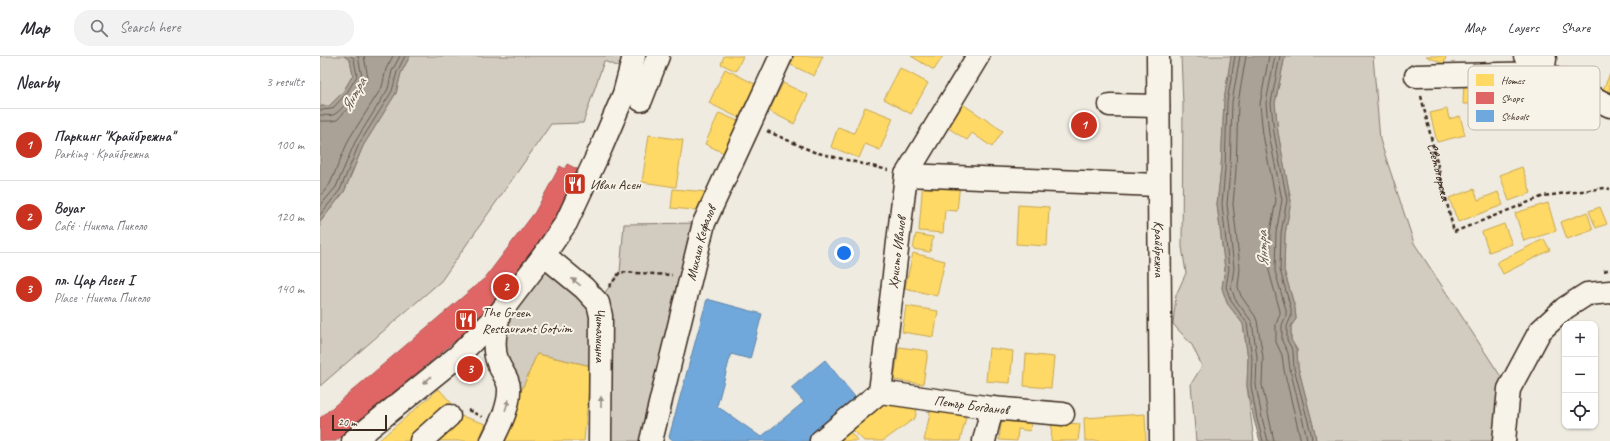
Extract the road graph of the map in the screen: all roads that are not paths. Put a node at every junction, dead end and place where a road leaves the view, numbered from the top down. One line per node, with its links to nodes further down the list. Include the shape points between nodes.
1 (634, 56): 18 (street, via 624,94 601,148 566,223)
2 (658, 56): 11 (street)
3 (781, 56): 31 (street, Михаил Кефалов, via 704,223)
4 (978, 56): 16 (street, Христо Иванов)
5 (1158, 56): 14 (street, Крайбрежна)
6 (1525, 56): 7 (street)
7 (1544, 64): 8 (street)
8 (1523, 66)
9 (1468, 71): 10 (street)
10 (1416, 76)
11 (641, 100)
12 (1600, 100): 15 (street)
13 (1110, 105): 14 (street)
14 (1158, 106): 17 (street, Крайбрежна)
15 (1610, 106)
16 (906, 175): 17 (street); 23 (street, Христо Иванов)
17 (1158, 185): 34 (street, Крайбрежна)
18 (544, 255): 20 (street); 30 (street, Читалищна, one-way to 18, via 601,323 598,302)
19 (1610, 292): 35 (street, via 1587,294 1565,308 1540,331 1509,389)
20 (499, 314): 21 (street); 22 (street, via 494,345)
21 (458, 356): 22 (street, via 488,359); 28 (street, one-way to 28)
22 (499, 367): 27 (street, one-way to 22, via 509,400 510,389)
23 (880, 392): 24 (street, Петър Богданов); 32 (street)
24 (992, 408): 26 (street, Петър Богданов); 33 (street)
25 (458, 413): 29 (street)
26 (1063, 414)
27 (496, 433)
28 (353, 441)
29 (421, 441)
30 (600, 441)
31 (650, 441)
32 (821, 441)
33 (984, 441)
34 (1161, 441)
35 (1504, 441)

